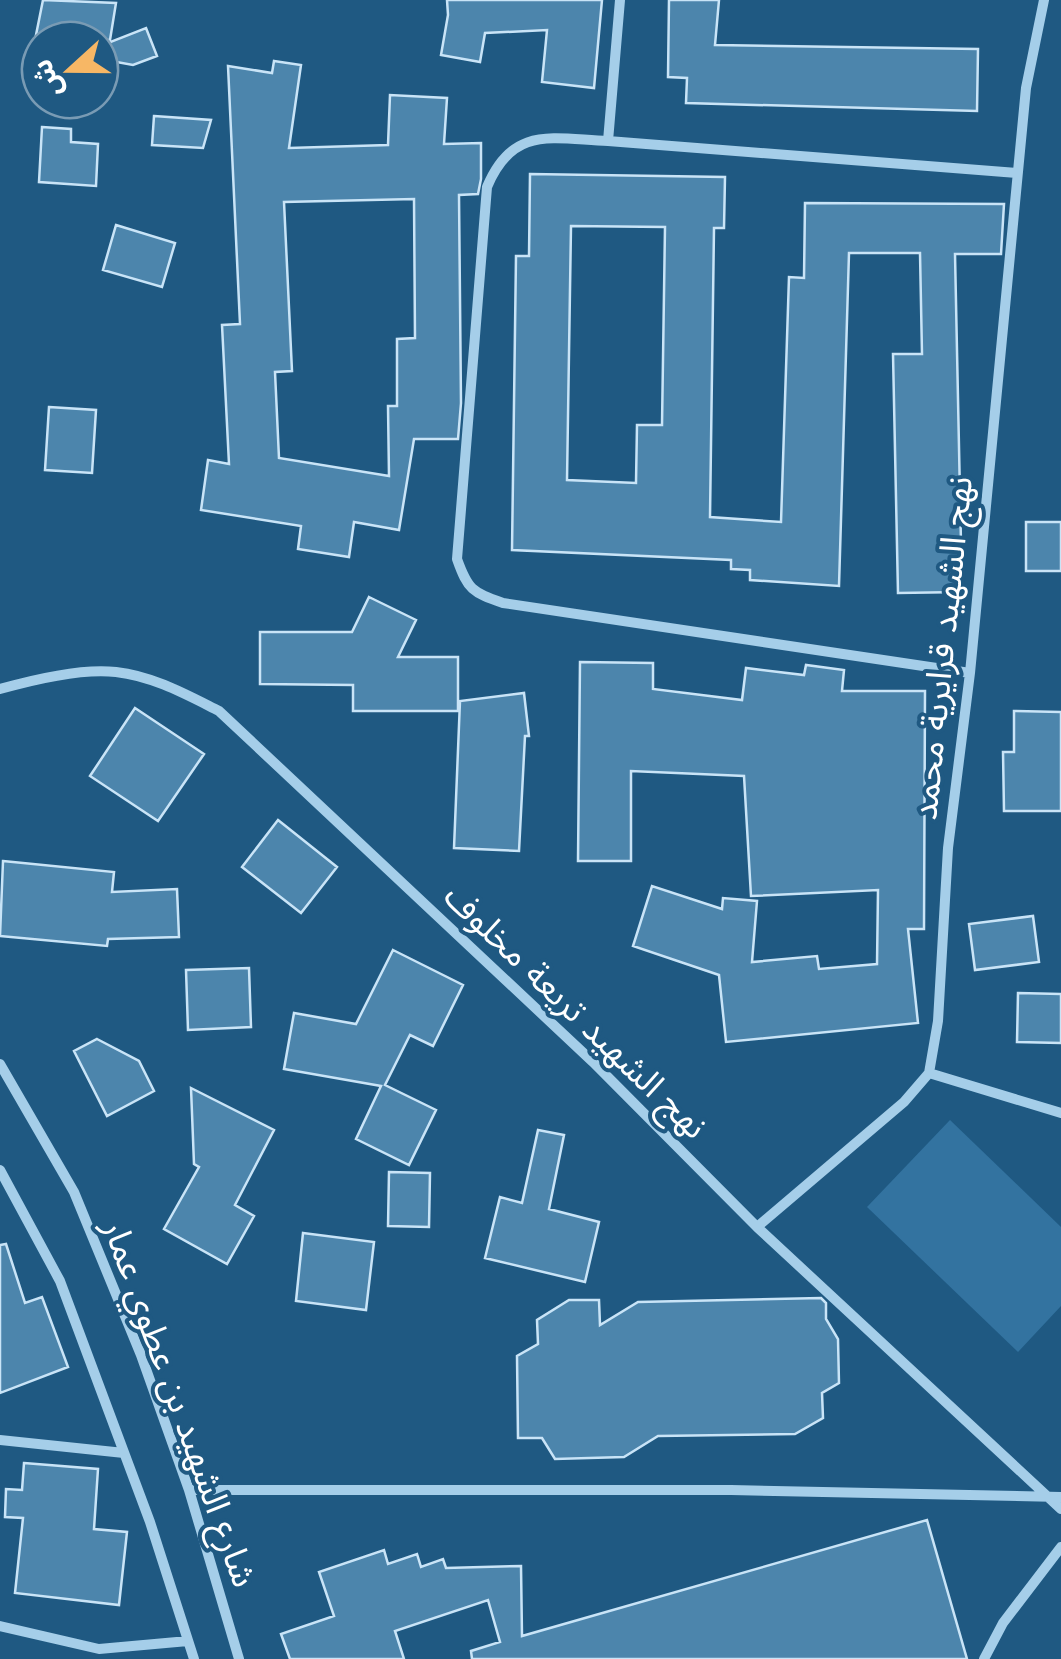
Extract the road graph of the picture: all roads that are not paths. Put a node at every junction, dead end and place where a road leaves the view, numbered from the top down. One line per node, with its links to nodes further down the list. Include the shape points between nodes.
1 (620, 0): 3 (street)
2 (1044, 0): 4 (street, نهج الشهيد قرايرية محمد)
3 (608, 141): 4 (street); 5 (street, via 519,144 502,158 487,187 460,500 458,559 465,581 474,593 503,603)
4 (1017, 172): 5 (street, نهج الشهيد قرايرية محمد)
5 (970, 673): 8 (street, نهج الشهيد قرايرية محمد)
6 (0, 689): 11 (street, نهج الشهيد تريعة مخلوف, via 116,672 169,686 219,711 593,1062)
7 (0, 1064): 14 (street, شارع الشهيد بن عطوي عمار, via 74,1192)
8 (930, 1074): 9 (street); 11 (street)
9 (1061, 1113)
10 (0, 1170): 13 (street, شارع الشهيد بن عطوي عمار, via 60,1282)
11 (757, 1227): 15 (street, نهج الشهيد تريعة مخلوف)
12 (0, 1440): 13 (street)
13 (124, 1452): 20 (street, شارع الشهيد بن عطوي عمار)
14 (189, 1490): 15 (street); 22 (street, شارع الشهيد بن عطوي عمار)
15 (1048, 1497): 16 (street); 17 (street, نهج الشهيد تريعة مخلوف)
16 (1061, 1497)
17 (1061, 1509)
18 (1061, 1547): 23 (street)
19 (0, 1626): 20 (street, via 99,1648)
20 (188, 1642): 21 (street, شارع الشهيد بن عطوي عمار)
21 (194, 1659)
22 (239, 1659)
23 (984, 1659)

